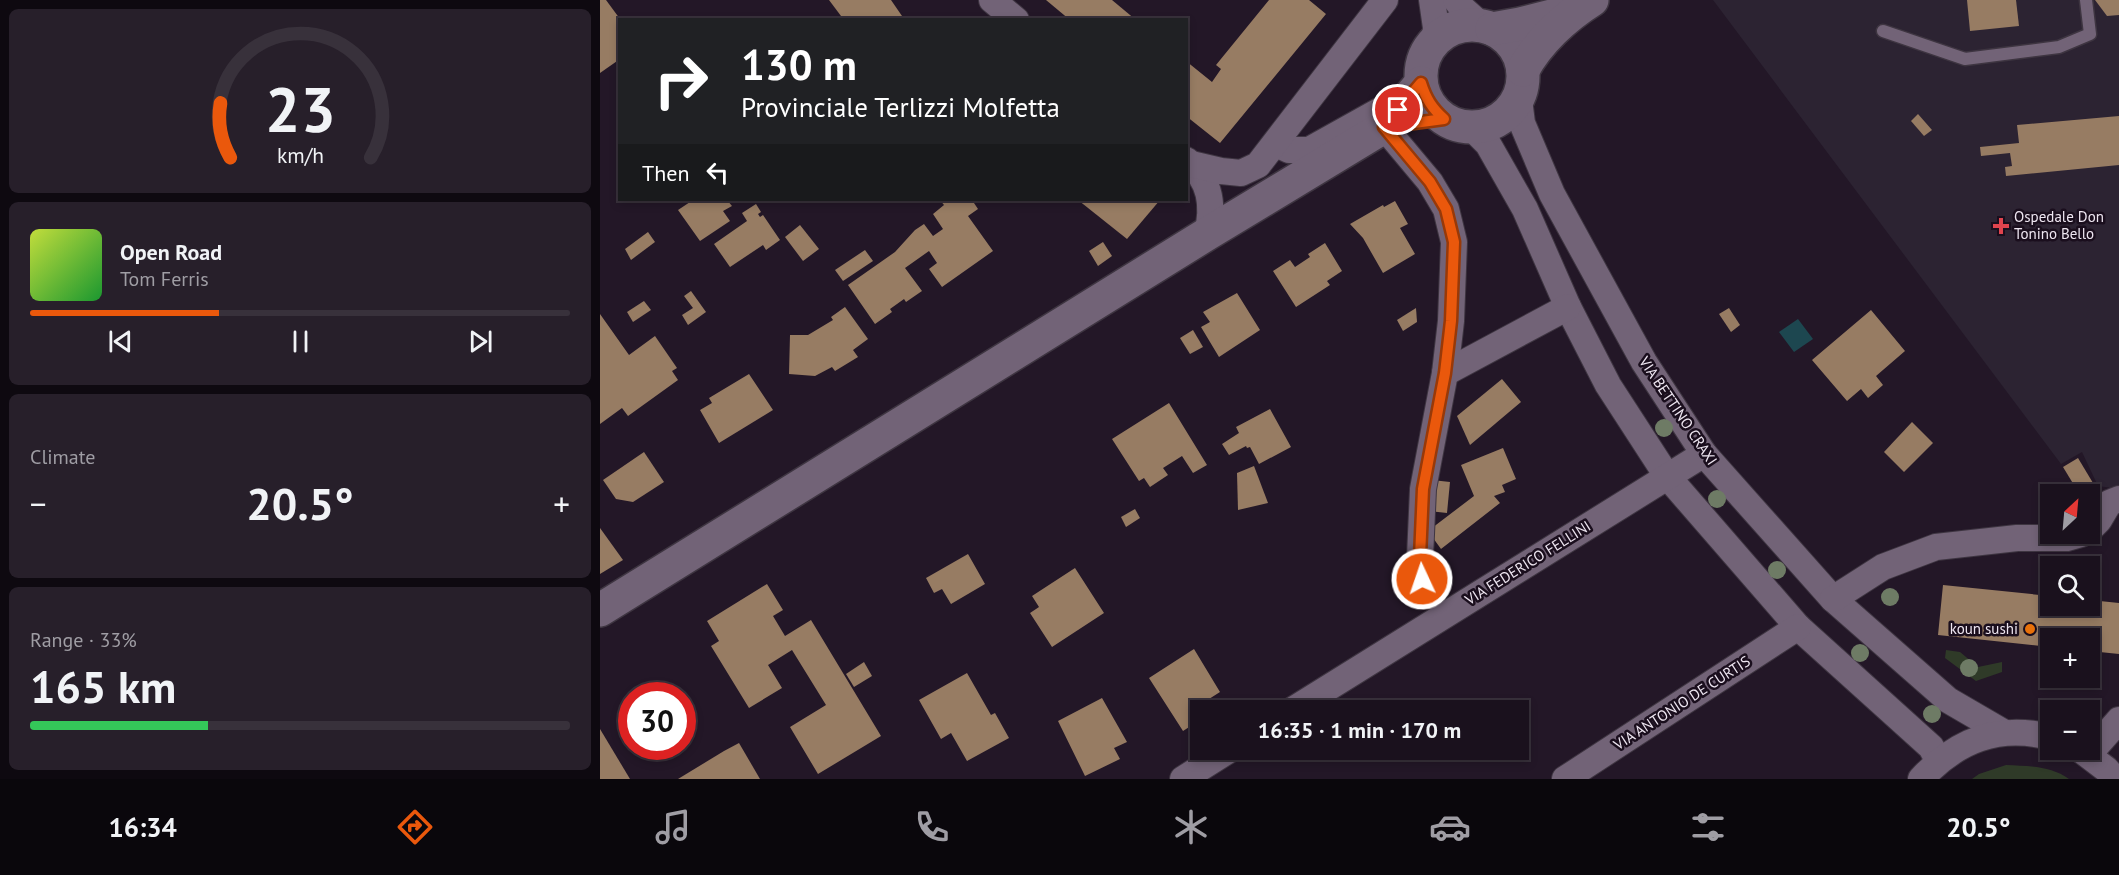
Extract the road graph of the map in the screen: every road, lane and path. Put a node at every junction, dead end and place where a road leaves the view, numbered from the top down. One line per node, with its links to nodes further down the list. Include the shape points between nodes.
1 (992, 0): 7 (street)
2 (1385, 0): 15 (street)
3 (1432, 0): 10 (street)
4 (1456, 0): 8 (street)
5 (2085, 0): 9 (lane, via 2090,34 2059,47 1965,59)
6 (1585, 5): 8 (main road, via 1520,24); 11 (main road, via 1533,52)
7 (1014, 18)
8 (1487, 27): 10 (main road, via 1458,27); 11 (main road, via 1511,44 1520,56)
9 (1883, 31)
10 (1434, 42): 12 (main road, via 1426,54)
11 (1521, 84): 13 (main road, via 1511,111 1499,120 1486,126); 20 (street, VIA BETTINO CRAXI, via 1522,123 1552,194 1644,362)
12 (1417, 88): 13 (main road, via 1433,109); 14 (main road); 15 (street, via 1309,150 1289,150)
13 (1458, 123): 14 (main road); 18 (street, via 1488,144 1525,209)
14 (1384, 127): 17 (main road); 19 (street, via 1430,182 1446,209 1454,242)
15 (1276, 144): 16 (street, via 1258,165 1241,173)
16 (1189, 162): 17 (street, via 1210,192)
17 (1207, 234): 27 (main road)
18 (1568, 307): 19 (street); 21 (street, via 1608,385)
19 (1445, 373): 25 (street, via 1423,489)
20 (1704, 454): 21 (street, VIA FEDERICO FELLINI); 26 (street, VIA BETTINO CRAXI)
21 (1667, 476): 28 (street); 29 (street, VIA FEDERICO FELLINI)
22 (2119, 499): 23 (street, via 2109,503)
23 (2100, 518)
24 (2040, 538): 26 (street, via 1936,547 1883,567)
25 (1422, 579)
26 (1833, 599): 31 (street, VIA BETTINO CRAXI, via 1948,700)
27 (600, 610)
28 (1798, 627): 35 (street, via 1931,747); 38 (street, VIA ANTONIO DE CURTIS)
29 (1309, 700)
30 (2119, 720): 33 (street)
31 (2003, 732): 32 (street); 35 (street, via 1968,741)
32 (2040, 734)
33 (2100, 738)
34 (1213, 760): 37 (street)
35 (1938, 760): 39 (street)
36 (2095, 760): 40 (street)
37 (1183, 779)
38 (1565, 779)
39 (1921, 779)
40 (2115, 779)

